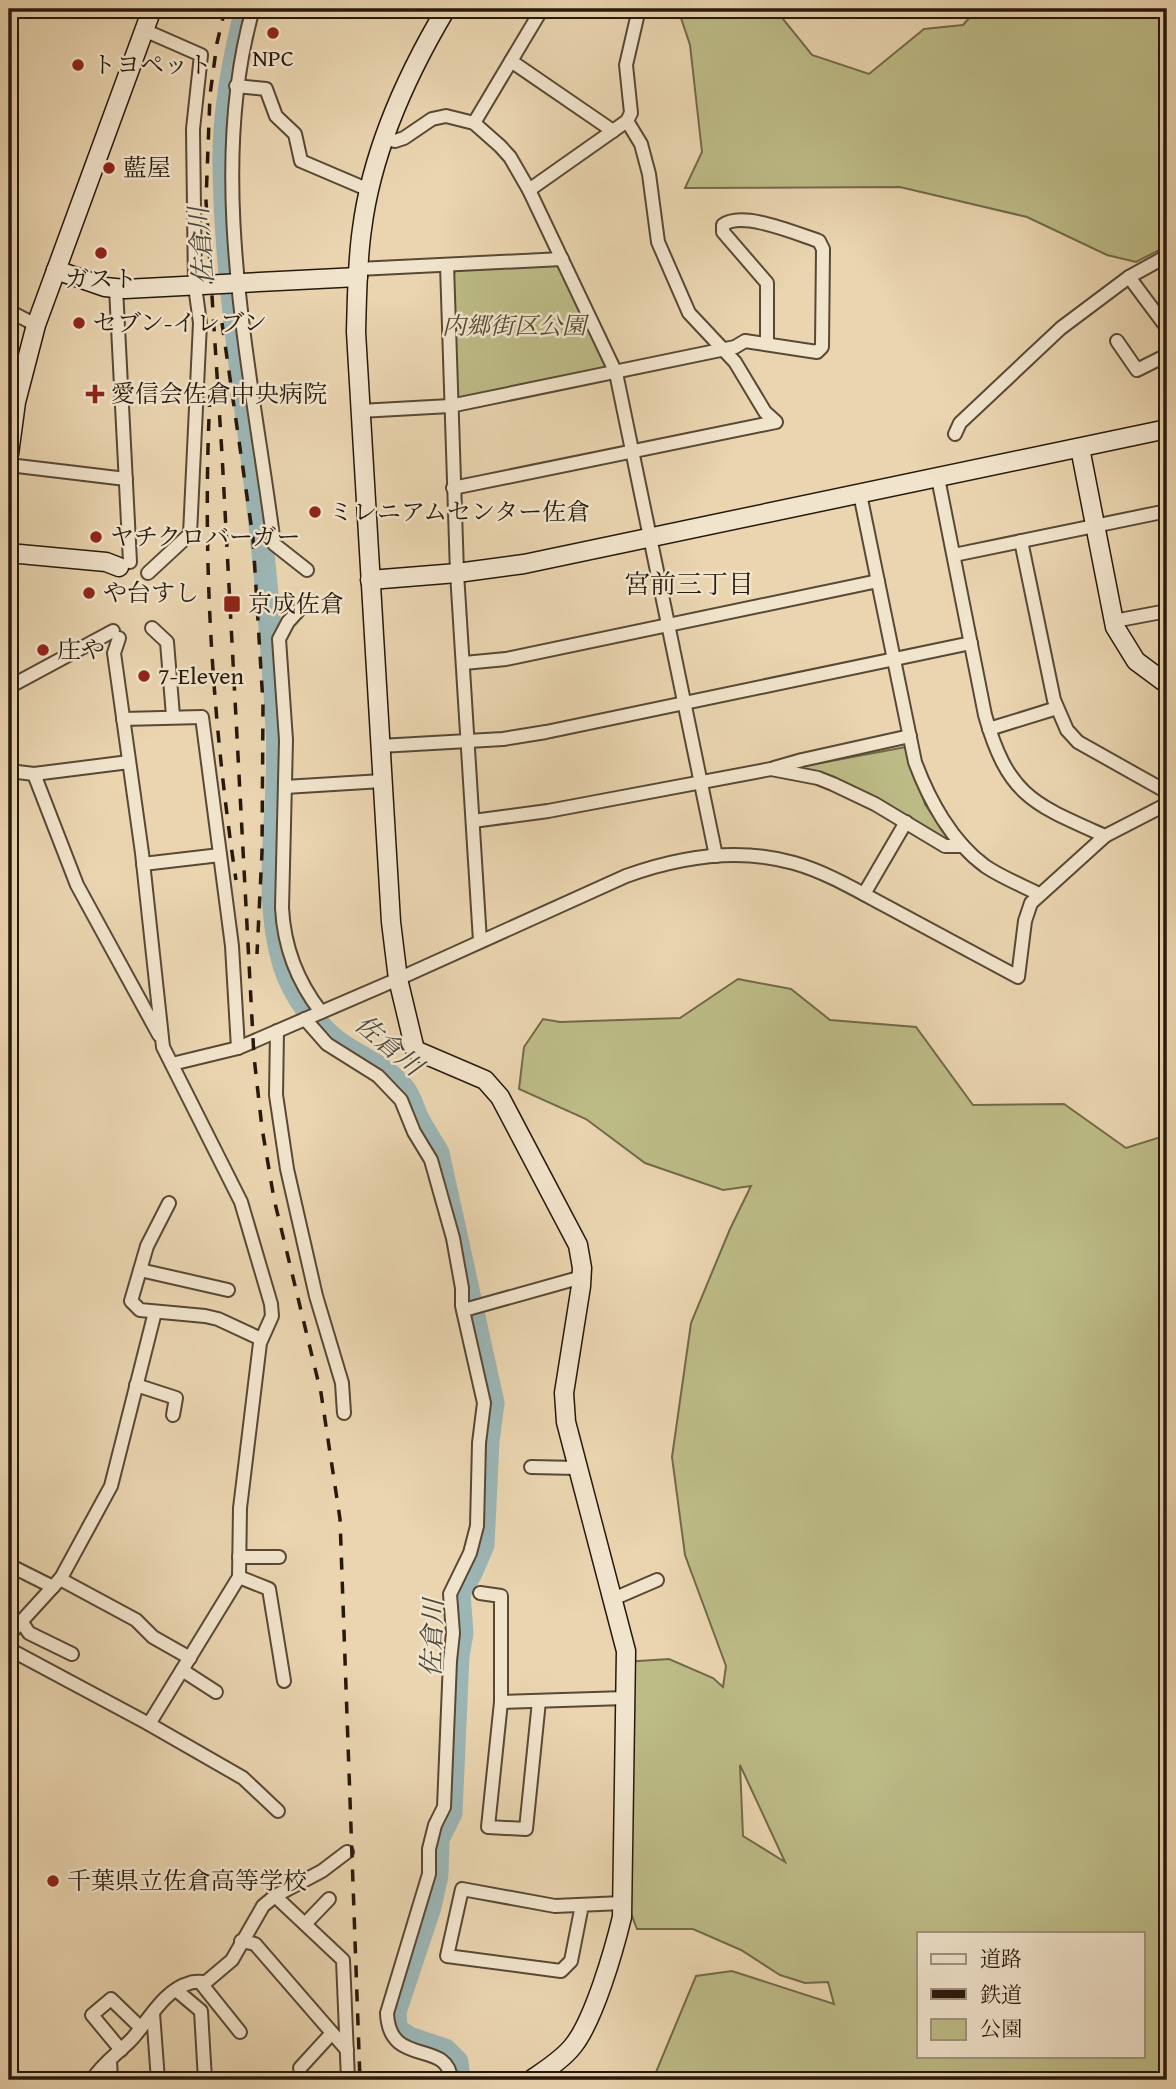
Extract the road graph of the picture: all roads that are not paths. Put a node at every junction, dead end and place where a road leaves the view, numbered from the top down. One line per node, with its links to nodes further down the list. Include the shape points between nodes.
1 (152, 9): 6 (street)
2 (253, 9): 8 (street)
3 (446, 9): 12 (street, via 418,57)
4 (542, 9): 7 (street)
5 (639, 9): 9 (street, via 626,65 631,113)
6 (144, 30): 18 (street); 22 (street, via 201,55 193,129)
7 (511, 61): 10 (street); 11 (street)
8 (236, 86): 13 (street, via 265,89 276,116 295,134 301,161); 21 (street, via 232,157)
9 (627, 121): 11 (street); 29 (street, via 641,144 649,174 658,242 689,313)
10 (474, 123): 12 (street, via 446,116 432,119 404,138); 14 (street, via 510,157)
11 (612, 131): 14 (street)
12 (384, 138): 13 (street)
13 (369, 190): 19 (street)
14 (529, 190): 16 (street)
15 (1167, 256): 20 (street)
16 (562, 259): 17 (street); 31 (street)
17 (447, 265): 19 (street); 32 (street)
18 (55, 270): 23 (street); 25 (street)
19 (358, 273): 21 (street); 33 (street)
20 (1129, 277): 26 (street); 35 (street, via 1061,328 961,423)
21 (239, 282): 22 (street); 51 (street, via 274,544)
22 (195, 286): 23 (street); 52 (street, via 200,323 190,534)
23 (116, 288): 41 (street)
24 (9, 311): 25 (street)
25 (36, 324): 38 (street, via 16,402)
26 (1167, 328)
27 (1117, 341): 30 (street, via 1137,370)
28 (766, 344): 28 (street, via 767,284 723,232 727,222 760,222 819,241 823,249 822,346 817,352); 29 (street, via 745,341)
29 (722, 350): 31 (street); 37 (street, via 776,422)
30 (1167, 355)
31 (616, 373): 32 (street); 37 (street)
32 (450, 406): 33 (street); 42 (street)
33 (360, 411): 54 (street)
34 (1167, 429): 36 (street)
35 (955, 434)
36 (1080, 448): 40 (street); 45 (street)
37 (632, 451): 42 (street); 46 (street)
38 (9, 454)
39 (9, 465): 41 (street)
40 (938, 478): 43 (street); 49 (street)
41 (126, 479): 50 (street)
42 (453, 488): 53 (street)
43 (860, 494): 46 (street); 55 (street)
44 (1167, 511): 45 (street)
45 (1095, 526): 47 (street); 58 (street)
46 (651, 538): 53 (street); 59 (street)
47 (1021, 541): 49 (street); 67 (street)
48 (9, 553): 50 (street)
49 (954, 555): 61 (street)
50 (125, 565)
51 (307, 570)
52 (148, 573)
53 (457, 573): 54 (street); 63 (street)
54 (370, 580): 73 (street)
55 (878, 582): 59 (street); 62 (street)
56 (308, 600): 80 (street, via 279,639)
57 (1167, 611): 58 (street)
58 (1114, 621): 64 (street, via 1136,661)
59 (669, 625): 63 (street, via 506,659); 66 (street)
60 (152, 628): 68 (street, via 167,642)
61 (971, 642): 62 (street); 70 (street)
62 (894, 659): 66 (street); 71 (street)
63 (464, 663): 72 (street)
64 (1167, 684)
65 (9, 687): 69 (street, via 116,634 114,653)
66 (685, 703): 72 (street, via 546,732); 79 (street)
67 (1057, 708): 70 (street); 81 (street, via 1078,742)
68 (173, 716): 69 (street); 87 (street, via 202,717)
69 (123, 719): 74 (street)
70 (989, 729): 85 (street, via 1022,792 1059,816)
71 (910, 736): 75 (street); 86 (street, via 923,786)
72 (468, 741): 73 (street); 83 (street)
73 (380, 746): 78 (street)
74 (129, 762): 77 (street); 89 (street)
75 (771, 769): 79 (street); 84 (street, via 818,778)
76 (9, 771): 77 (street)
77 (34, 774): 97 (street, via 77,885)
78 (382, 781): 80 (street); 93 (street)
79 (701, 782): 83 (street); 88 (street)
80 (285, 787): 94 (street, via 284,929 298,976)
81 (1167, 792)
82 (1167, 804): 85 (street)
83 (473, 821): 92 (street)
84 (906, 822): 86 (street, via 945,846); 90 (street)
85 (1105, 836): 91 (street)
86 (963, 846): 91 (street, via 986,866)
87 (220, 855): 89 (street); 98 (street)
88 (716, 856): 90 (street, via 794,863); 92 (street, via 677,861 626,876)
89 (143, 864): 97 (street)
90 (864, 894): 91 (street, via 1018,976 1025,921)
91 (1039, 894)
92 (480, 941): 93 (street)
93 (398, 979): 94 (street); 102 (street, via 415,1050 485,1080 500,1097 578,1245)
94 (321, 1012): 95 (street)
95 (305, 1018): 96 (street); 104 (street, via 327,1044 378,1076 401,1100 431,1160 453,1238)
96 (277, 1031): 98 (street); 108 (street, via 276,1095 287,1170 342,1383)
97 (163, 1042): 99 (street)
98 (238, 1048): 99 (street)
99 (172, 1064): 106 (street, via 241,1202 271,1304 272,1315)
100 (169, 1203): 101 (street)
101 (140, 1270): 103 (street); 105 (street, via 131,1301 140,1310)
102 (582, 1277): 104 (street); 111 (street, via 564,1393)
103 (228, 1290)
104 (464, 1310): 155 (street, via 484,1403 478,1443 477,1527 450,1594 453,1633 444,1807 435,1825 429,1874 387,2013 395,2039 407,2049 445,2063)
105 (155, 1312): 106 (street, via 205,1316); 107 (street)
106 (261, 1339): 113 (street, via 240,1508)
107 (136, 1385): 109 (street, via 176,1398); 117 (street, via 111,1486)
108 (344, 1413)
109 (173, 1415)
110 (531, 1467): 111 (street)
111 (578, 1468): 119 (street)
112 (279, 1557): 113 (street)
113 (239, 1558): 115 (street)
114 (9, 1565): 117 (street)
115 (239, 1577): 124 (street); 126 (street, via 268,1590)
116 (657, 1580): 119 (street)
117 (56, 1583): 120 (street); 124 (street, via 135,1620 153,1637)
118 (480, 1593): 130 (street, via 501,1597)
119 (613, 1599): 128 (street, via 626,1651)
120 (21, 1621): 121 (street); 123 (street, via 29,1633)
121 (9, 1635)
122 (9, 1649): 131 (street)
123 (72, 1654)
124 (190, 1658): 125 (street)
125 (182, 1670): 127 (street); 131 (street)
126 (284, 1681)
127 (216, 1692)
128 (625, 1698): 129 (street); 136 (street)
129 (539, 1701): 130 (street); 130 (street, via 526,1829 488,1827)
130 (501, 1702)
131 (149, 1724): 132 (street, via 243,1778)
132 (278, 1811)
133 (347, 1852): 134 (street)
134 (275, 1896): 138 (street); 139 (street, via 263,1906)
135 (329, 1899): 138 (street)
136 (622, 1903): 137 (street); 156 (street, via 617,1940 586,2026 562,2057)
137 (582, 1905): 137 (street, via 555,1906 462,1889 447,1956 561,1971 571,1961)
138 (305, 1924): 147 (street, via 343,1960)
139 (241, 1941): 140 (street, via 232,1960); 145 (street, via 255,1944)
140 (200, 1982): 141 (street); 144 (street)
141 (176, 1990): 142 (street); 153 (street, via 201,2011)
142 (153, 2012): 143 (street); 152 (street)
143 (141, 2028): 146 (street); 146 (street, via 111,1999 92,2015)
144 (240, 2032)
145 (332, 2033): 147 (street); 149 (street)
146 (121, 2050): 148 (street)
147 (347, 2050): 154 (street)
148 (110, 2060): 150 (street); 151 (street)
149 (300, 2068)
150 (92, 2080)
151 (111, 2080)
152 (158, 2080)
153 (205, 2080)
154 (348, 2080)
155 (451, 2080)
156 (531, 2080)

